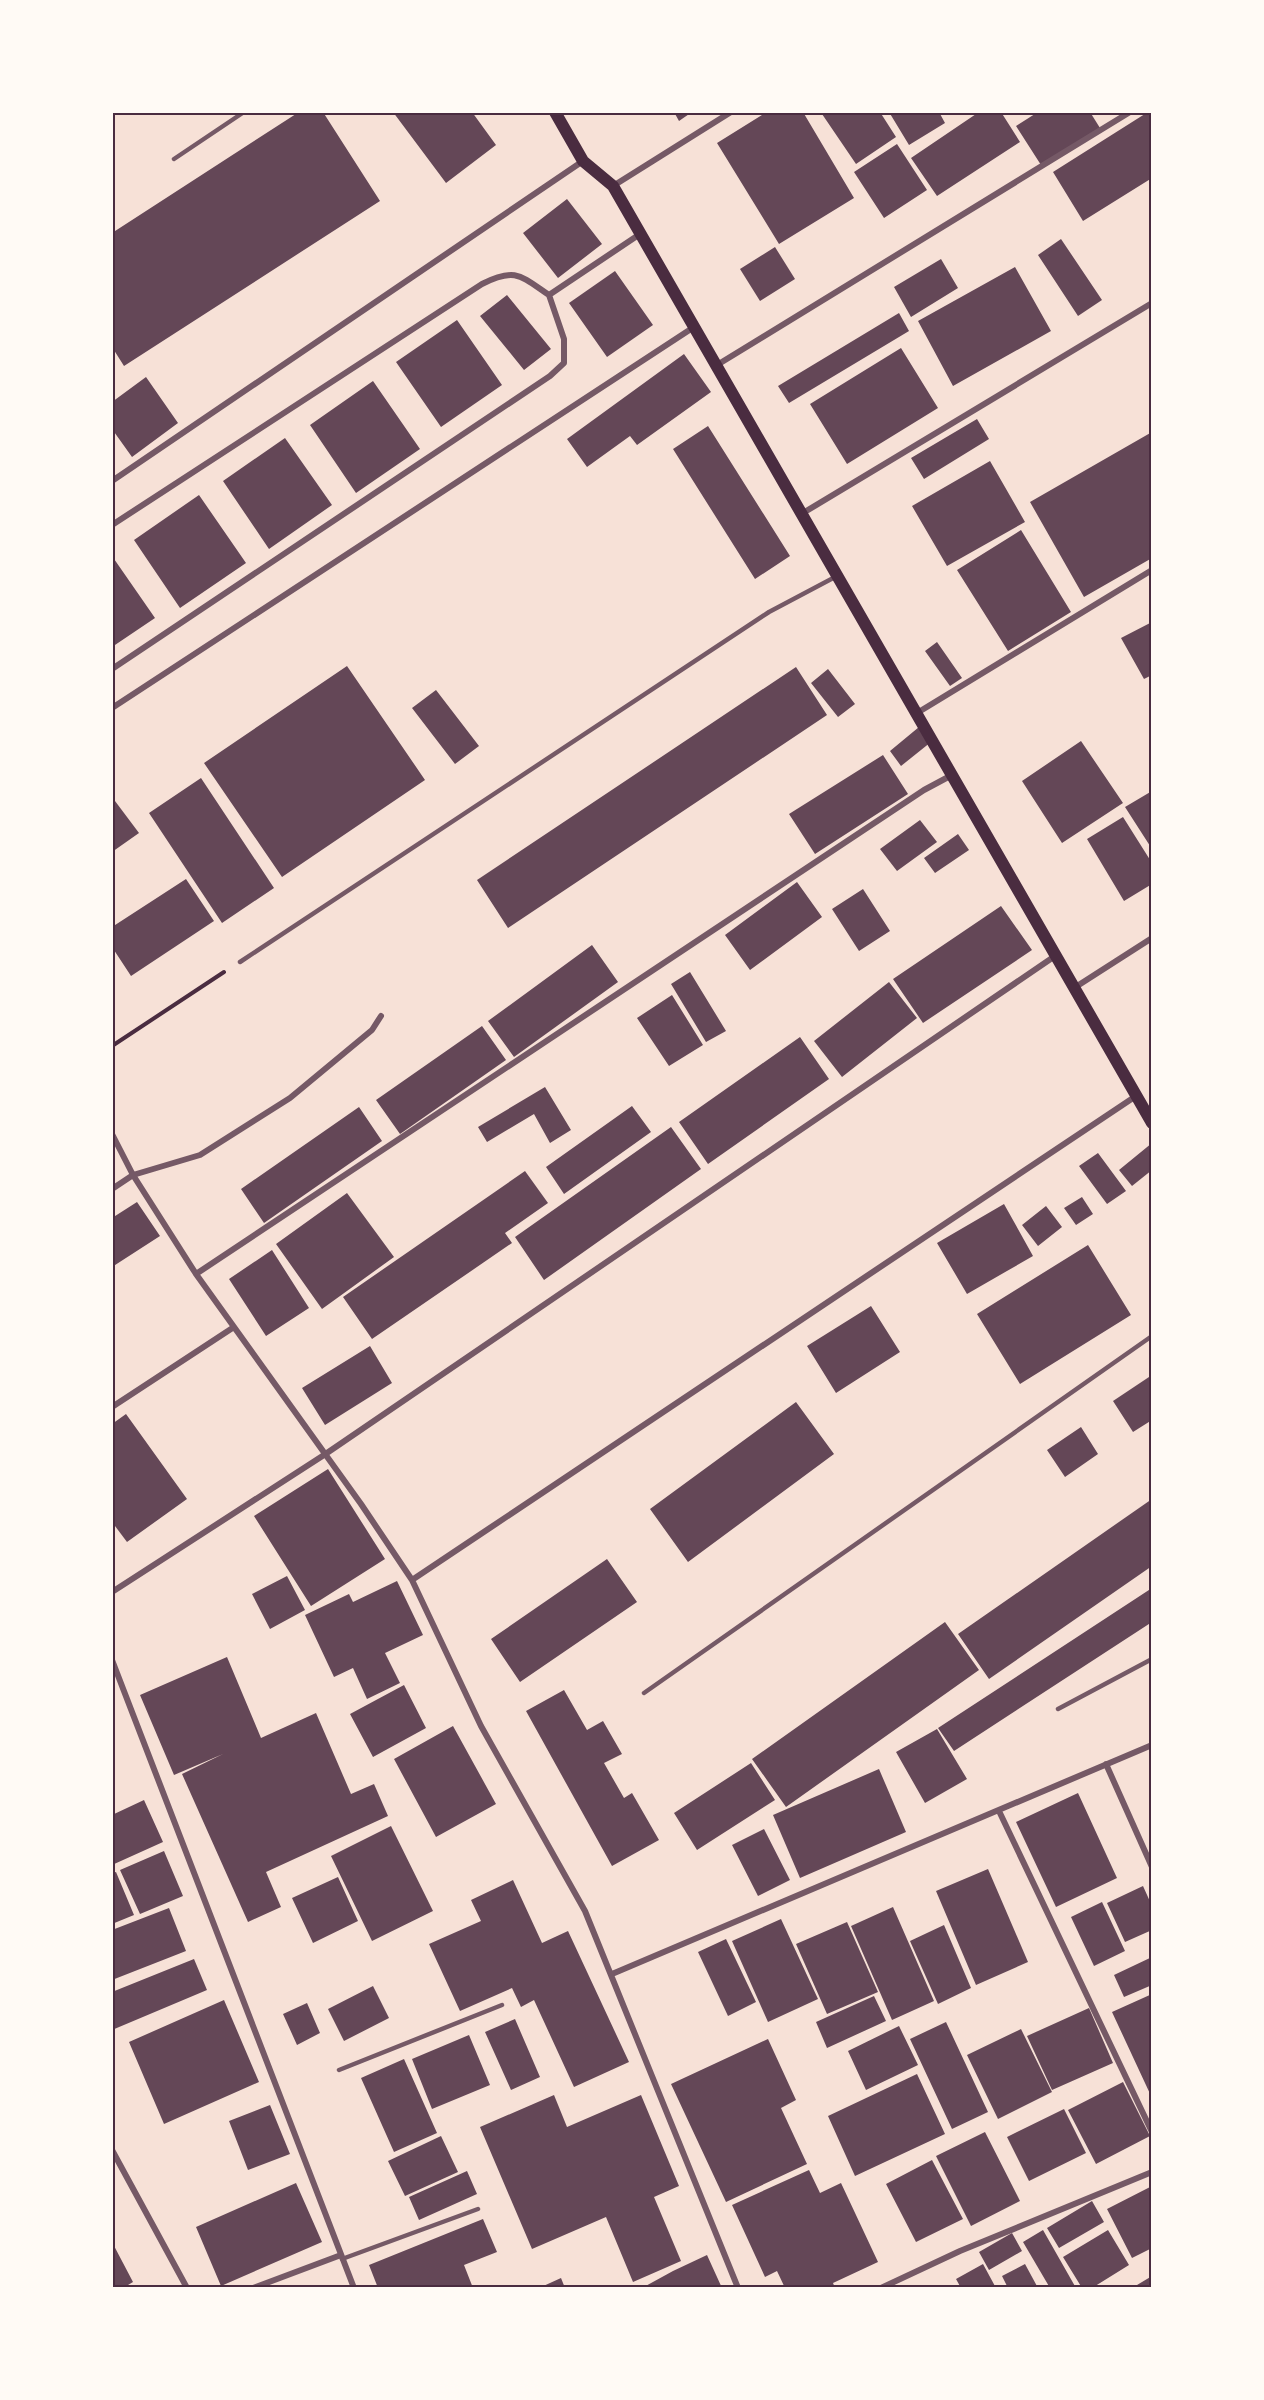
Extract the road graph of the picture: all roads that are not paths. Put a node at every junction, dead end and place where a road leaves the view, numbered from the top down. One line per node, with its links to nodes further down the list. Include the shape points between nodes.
1 (244, 112): 5 (lane)
2 (555, 112): 6 (main road)
3 (731, 112): 7 (street)
4 (1130, 112): 12 (street)
5 (174, 159)
6 (583, 161): 7 (main road); 13 (street)
7 (613, 186): 8 (main road)
8 (641, 234): 9 (street); 11 (main road)
9 (549, 296): 15 (street, via 520,275 498,276 482,284); 18 (street, via 564,339 564,363 550,376)
10 (1152, 303): 14 (street)
11 (695, 327): 12 (main road); 19 (street)
12 (717, 365): 14 (main road)
13 (112, 481)
14 (803, 513): 17 (main road)
15 (112, 525)
16 (1152, 570): 20 (street)
17 (838, 576): 20 (main road); 24 (lane, via 769,612)
18 (112, 669)
19 (112, 708)
20 (917, 713): 21 (main road)
21 (952, 775): 23 (main road); 32 (street)
22 (1152, 938): 25 (street)
23 (1056, 955): 25 (main road); 36 (street)
24 (240, 962)
25 (1074, 987): 27 (main road)
26 (381, 1016): 30 (street, via 365,1036 290,1098 200,1155)
27 (1136, 1096): 28 (main road); 37 (street)
28 (1152, 1123)
29 (112, 1134): 30 (street)
30 (133, 1175): 31 (street); 32 (street)
31 (112, 1189)
32 (196, 1274): 33 (street)
33 (234, 1327): 35 (street); 36 (street)
34 (1152, 1336): 41 (lane)
35 (112, 1407)
36 (324, 1455): 37 (street); 38 (street)
37 (412, 1580): 47 (street, via 481,1726 585,1911)
38 (112, 1592)
39 (1152, 1659): 42 (lane)
40 (112, 1660): 54 (street)
41 (644, 1693)
42 (1058, 1709)
43 (1152, 1745): 44 (street)
44 (1106, 1764): 45 (street); 46 (street)
45 (999, 1811): 47 (street); 50 (street)
46 (1152, 1867)
47 (612, 1974): 58 (street)
48 (502, 2005): 49 (lane)
49 (339, 2070)
50 (1152, 2132)
51 (112, 2150): 55 (street)
52 (1152, 2172): 59 (street)
53 (478, 2209): 54 (lane)
54 (341, 2257): 56 (street); 57 (street)
55 (187, 2288)
56 (253, 2288)
57 (354, 2288)
58 (738, 2288)
59 (881, 2288)

